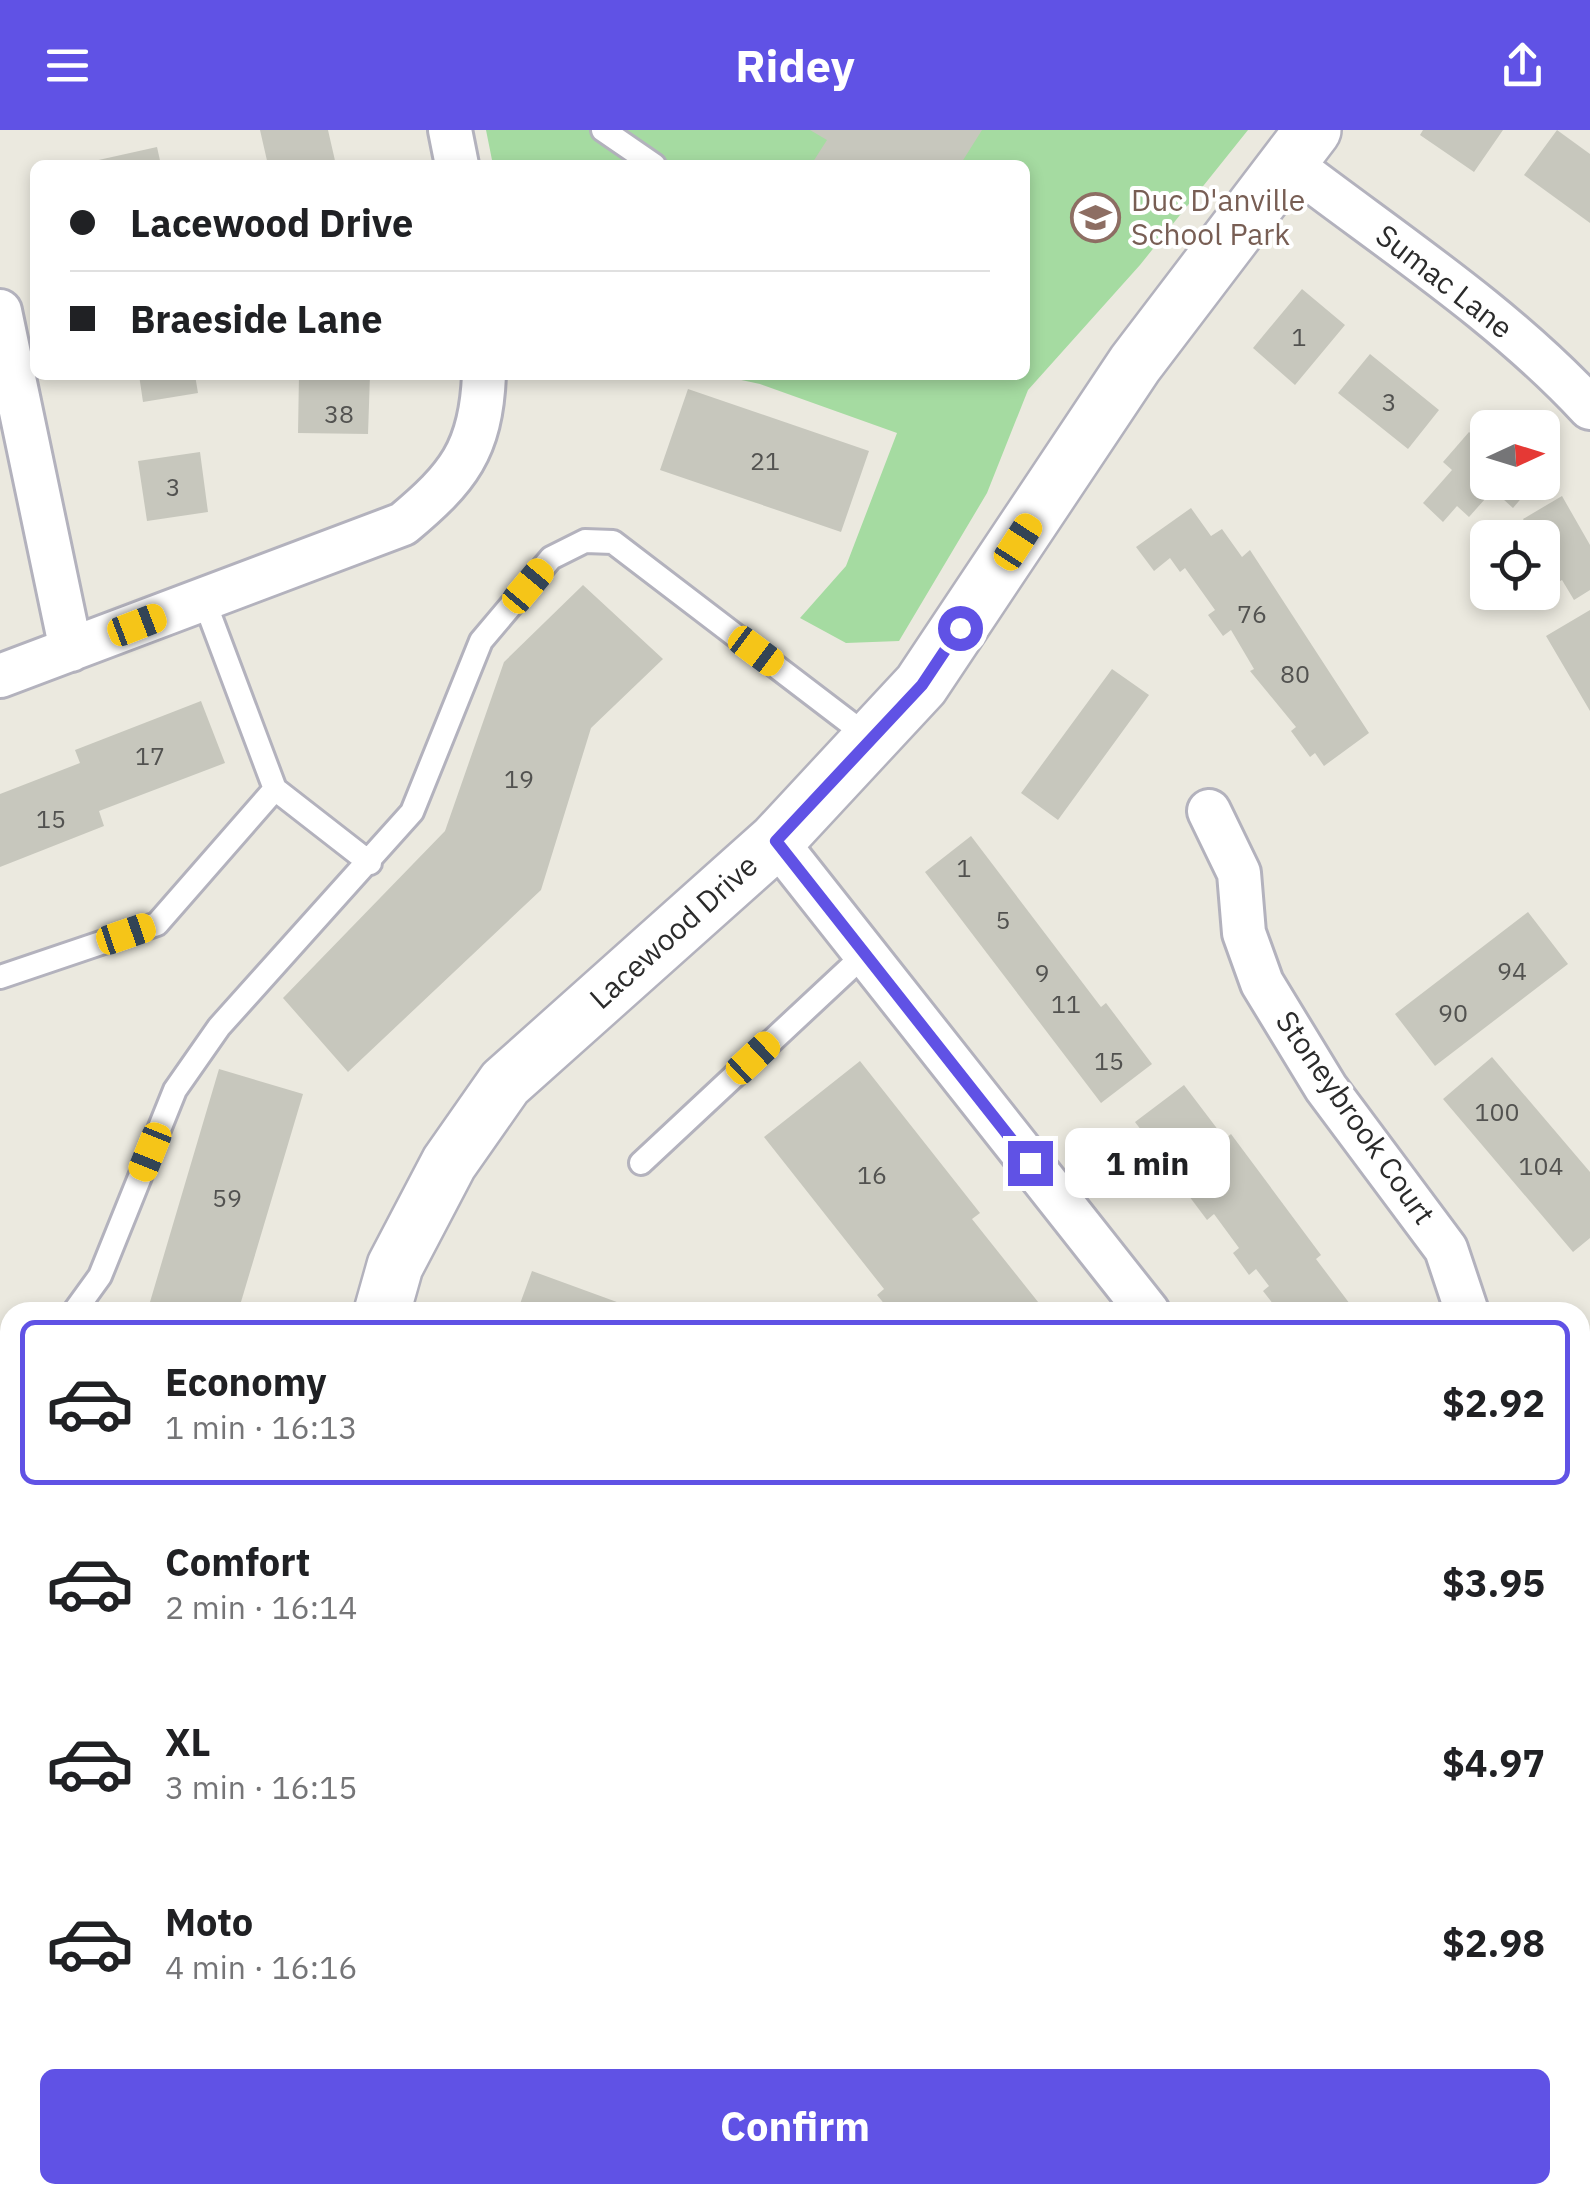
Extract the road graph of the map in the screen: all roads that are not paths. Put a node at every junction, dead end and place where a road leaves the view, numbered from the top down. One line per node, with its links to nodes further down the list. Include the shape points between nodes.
1 (450, 130): 4 (street)
2 (603, 130): 5 (lane)
3 (1302, 147): 8 (street, Sumac Lane); 12 (main road, Lacewood Drive, via 1135,364 922,685)
4 (456, 160)
5 (647, 160)
6 (0, 311): 10 (street)
7 (484, 380): 9 (street, via 482,419 451,484 402,524)
8 (1590, 408)
9 (204, 600): 10 (street); 13 (lane)
10 (71, 650): 11 (street)
11 (0, 676)
12 (870, 738): 15 (main road, Lacewood Drive); 16 (lane, via 613,542 585,541 552,558 481,641 412,812)
13 (275, 788): 16 (lane); 18 (lane, via 157,924)
14 (1209, 811): 23 (street, Stoneybrook Court, via 1239,874 1244,933 1262,983 1326,1088 1446,1249)
15 (776, 841): 17 (street); 21 (main road, Lacewood Drive, via 505,1083 449,1163 395,1266)
16 (370, 863): 20 (lane, via 219,1027 175,1090 100,1276)
17 (865, 954): 19 (lane); 22 (street)
18 (0, 978)
19 (641, 1163)
20 (81, 1302)
21 (385, 1302)
22 (1140, 1302)
23 (1464, 1302)

